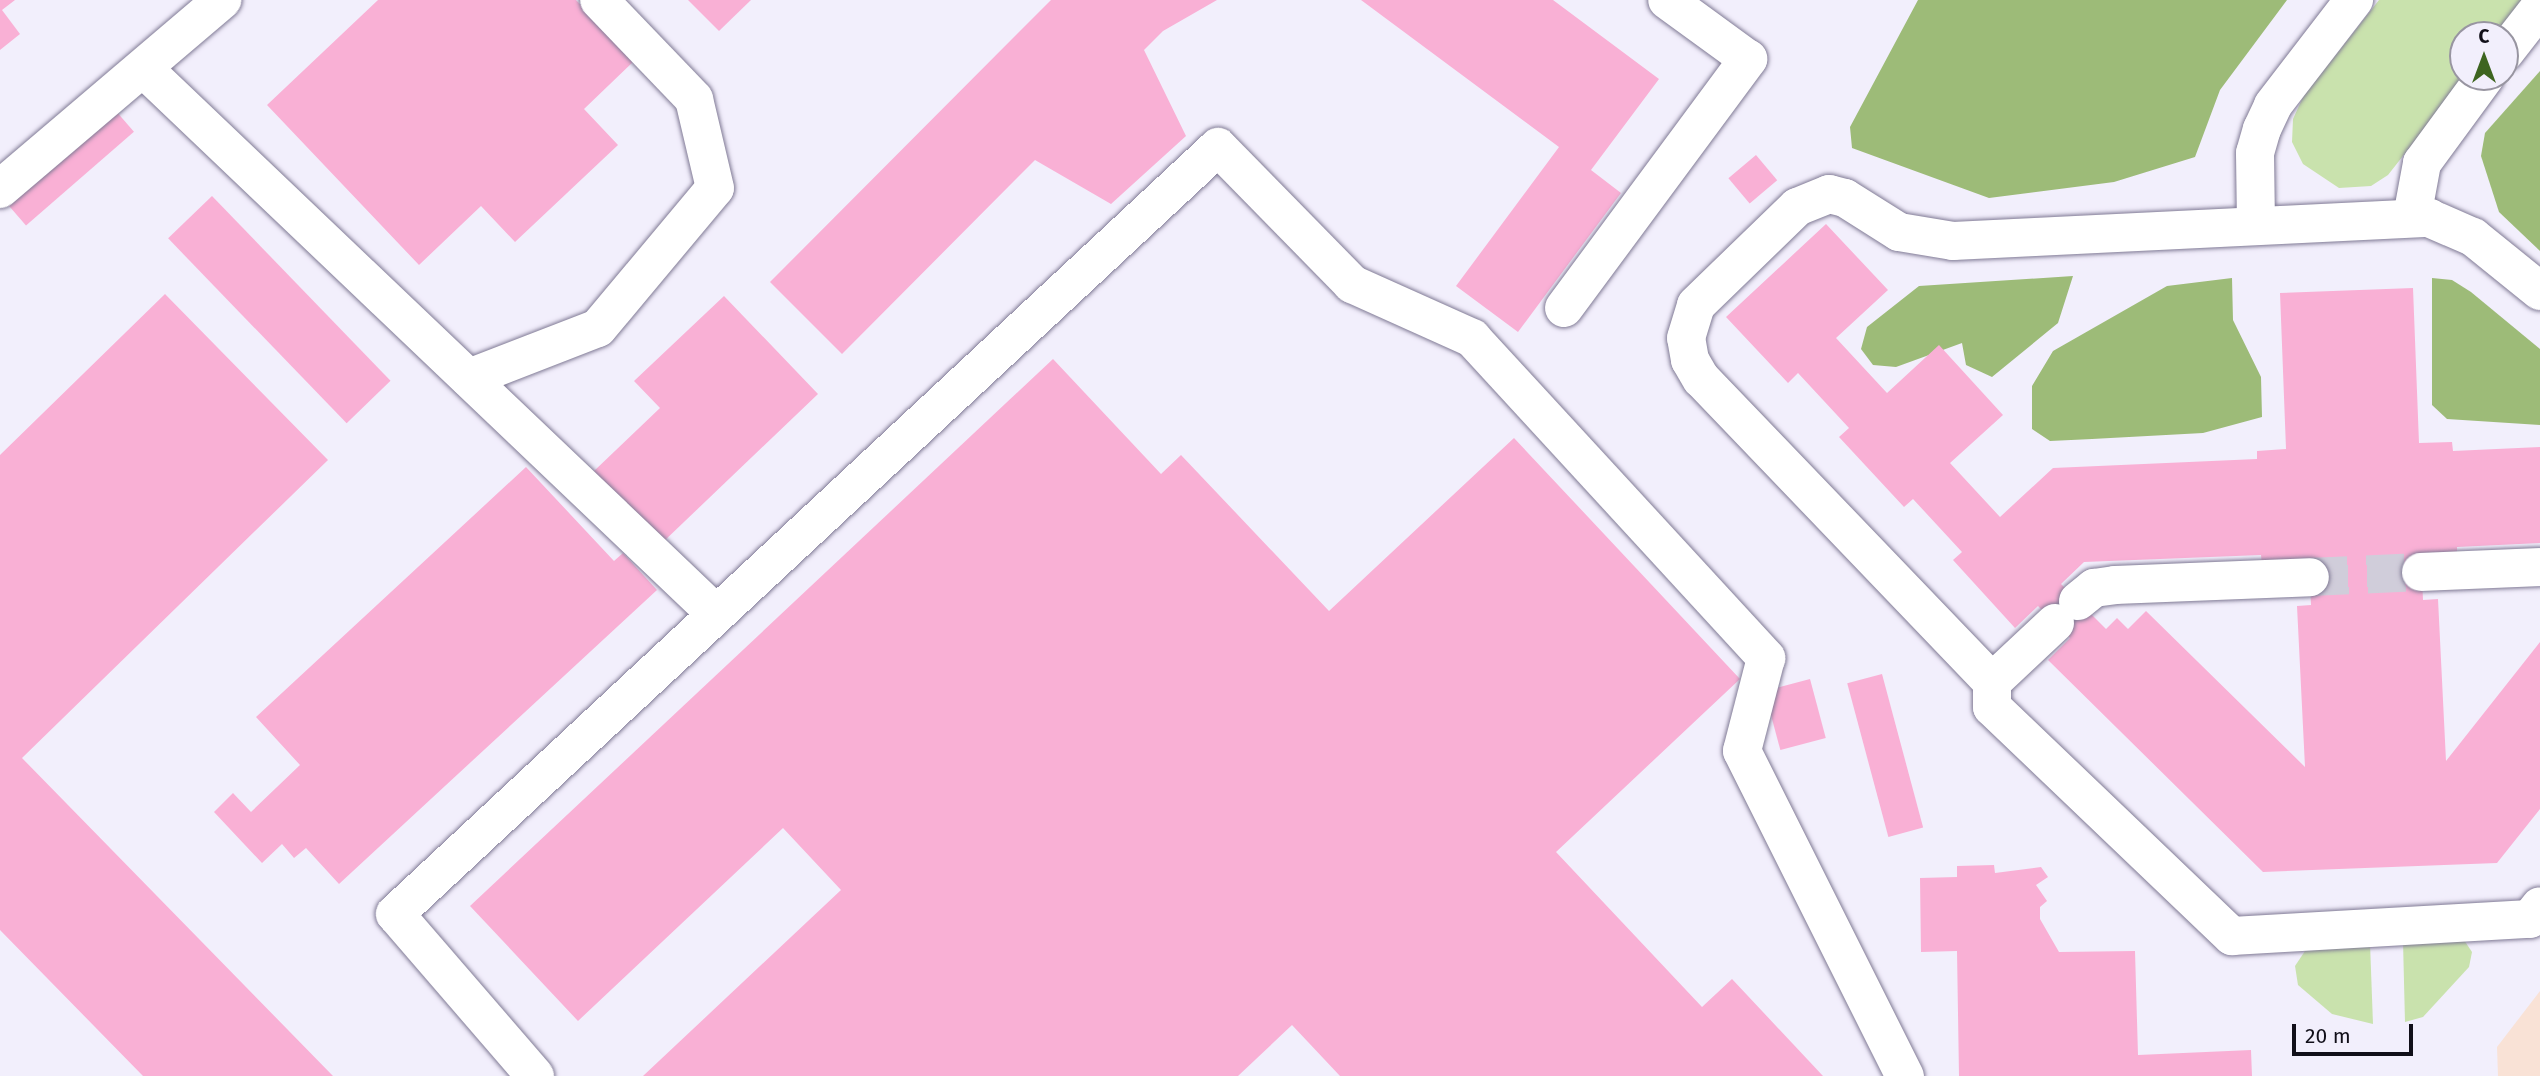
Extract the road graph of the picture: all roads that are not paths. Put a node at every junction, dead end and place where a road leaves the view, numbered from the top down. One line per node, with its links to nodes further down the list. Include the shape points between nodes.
1 (222, 0): 7 (lane)
2 (599, 0): 14 (lane, via 694,99 715,188 598,328)
3 (1667, 0): 13 (lane, via 1748,59)
4 (2354, 0): 11 (lane, via 2273,105 2262,130 2256,153)
5 (2540, 7): 6 (lane)
6 (2519, 34)
7 (145, 70): 9 (lane); 14 (lane)
8 (2475, 91): 10 (lane, via 2422,163)
9 (0, 189)
10 (2412, 217): 11 (lane); 12 (lane, via 2459,228)
11 (2256, 225): 19 (lane, via 1934,240 1899,232 1860,206 1829,194 1797,207 1690,315 1686,349 1701,379)
12 (2540, 291)
13 (1564, 308)
14 (469, 378): 18 (lane)
15 (2540, 567): 16 (lane)
16 (2421, 572)
17 (2310, 577): 19 (lane, via 2094,588)
18 (716, 614): 21 (lane, via 395,914); 22 (lane, via 1218,147 1352,284 1472,338 1766,658 1742,751)
19 (1992, 682): 20 (lane, via 1992,707 2232,936 2530,919)
20 (2540, 906)
21 (535, 1076)
22 (1905, 1076)

